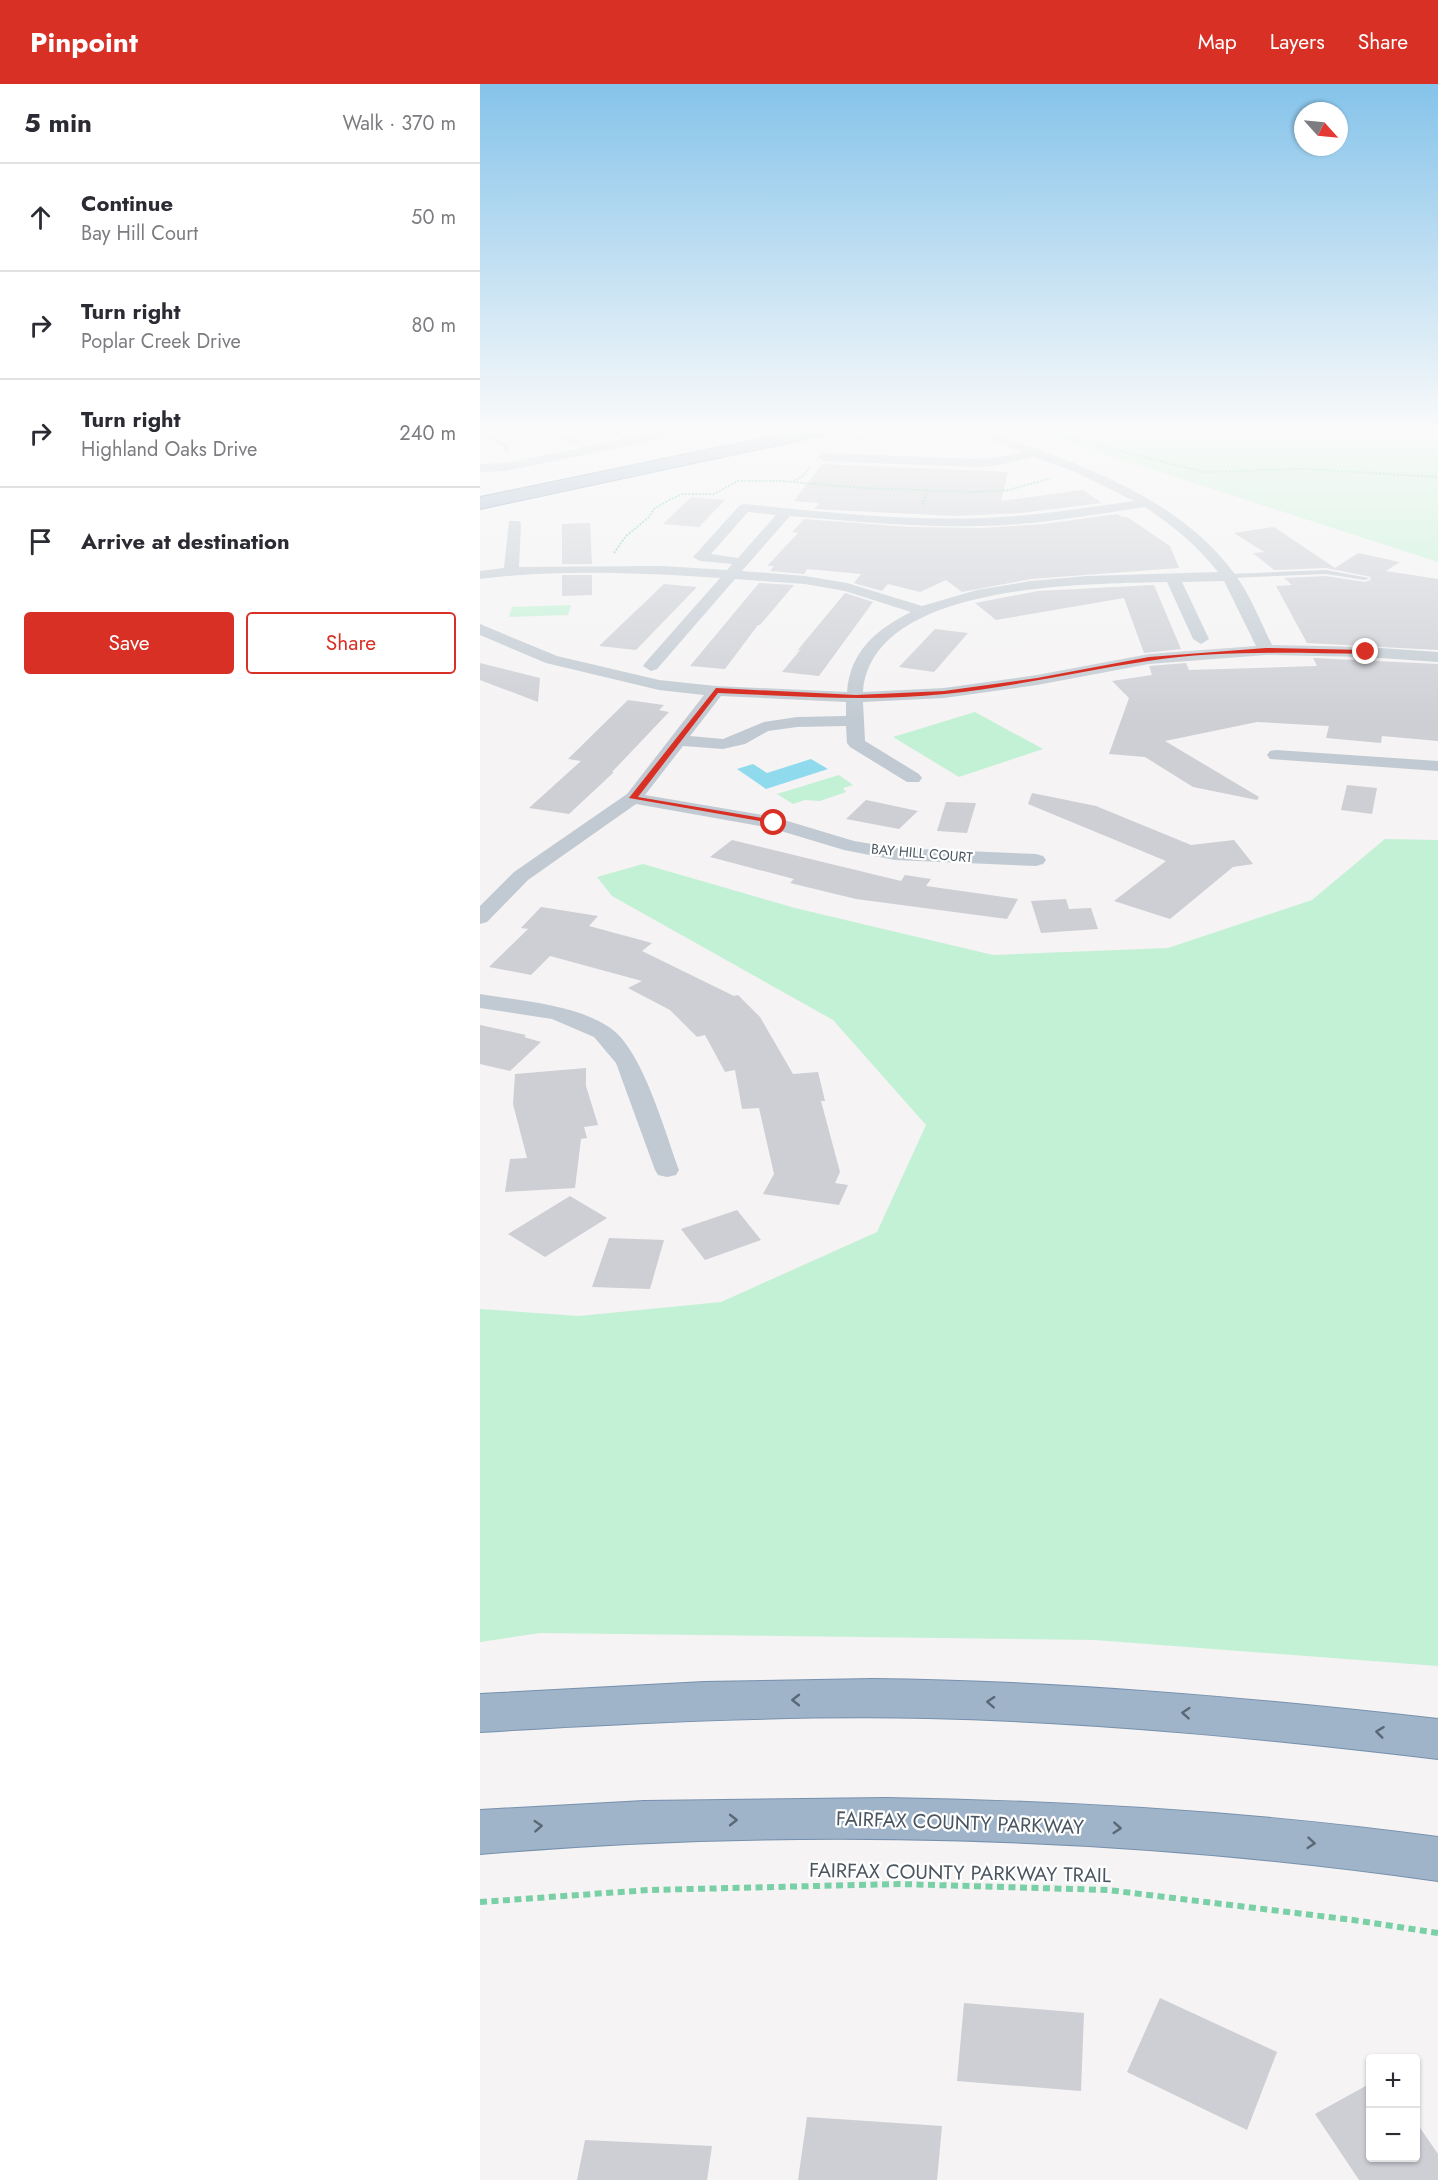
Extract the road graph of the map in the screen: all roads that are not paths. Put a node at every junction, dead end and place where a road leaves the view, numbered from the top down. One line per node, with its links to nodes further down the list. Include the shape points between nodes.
1 (514, 528): 6 (street)
2 (727, 528): 5 (street, via 700,557)
3 (772, 528): 5 (street)
4 (1185, 528): 9 (street)
5 (744, 560): 8 (street)
6 (511, 571): 7 (street); 8 (street, via 662,570)
7 (480, 575)
8 (731, 575): 12 (street, via 847,587); 17 (street)
9 (1229, 576): 10 (street); 11 (lane, via 1326,572); 15 (street)
10 (1173, 579): 12 (street, via 1035,584 974,594); 14 (street)
11 (1365, 579)
12 (921, 610): 19 (street, via 882,635 864,657)
13 (480, 628): 18 (street, via 552,660 659,685)
14 (1201, 639)
15 (1266, 650): 16 (street); 19 (street, via 1149,659 944,693)
16 (1438, 657)
17 (651, 666)
18 (716, 690): 19 (street); 21 (street)
19 (856, 697): 20 (street)
20 (854, 721): 21 (street, via 764,727 723,744); 24 (street, via 856,742)
21 (678, 740): 25 (street)
22 (1276, 756): 23 (street)
23 (1438, 766)
24 (912, 778)
25 (633, 798): 26 (street, BAY HILL COURT, via 774,823 851,846 896,854); 27 (street, via 520,876)
26 (1036, 860)
27 (480, 918)
28 (480, 1001): 29 (street, via 557,1013 602,1032 627,1061)
29 (667, 1170)
30 (480, 1713): 31 (highway, one-way to 30, via 1104,1707 928,1699 637,1703)
31 (1438, 1739)
32 (480, 1832): 33 (highway, FAIRFAX COUNTY PARKWAY, one-way to 33, via 678,1820 1019,1821 1338,1845)
33 (1438, 1859)

